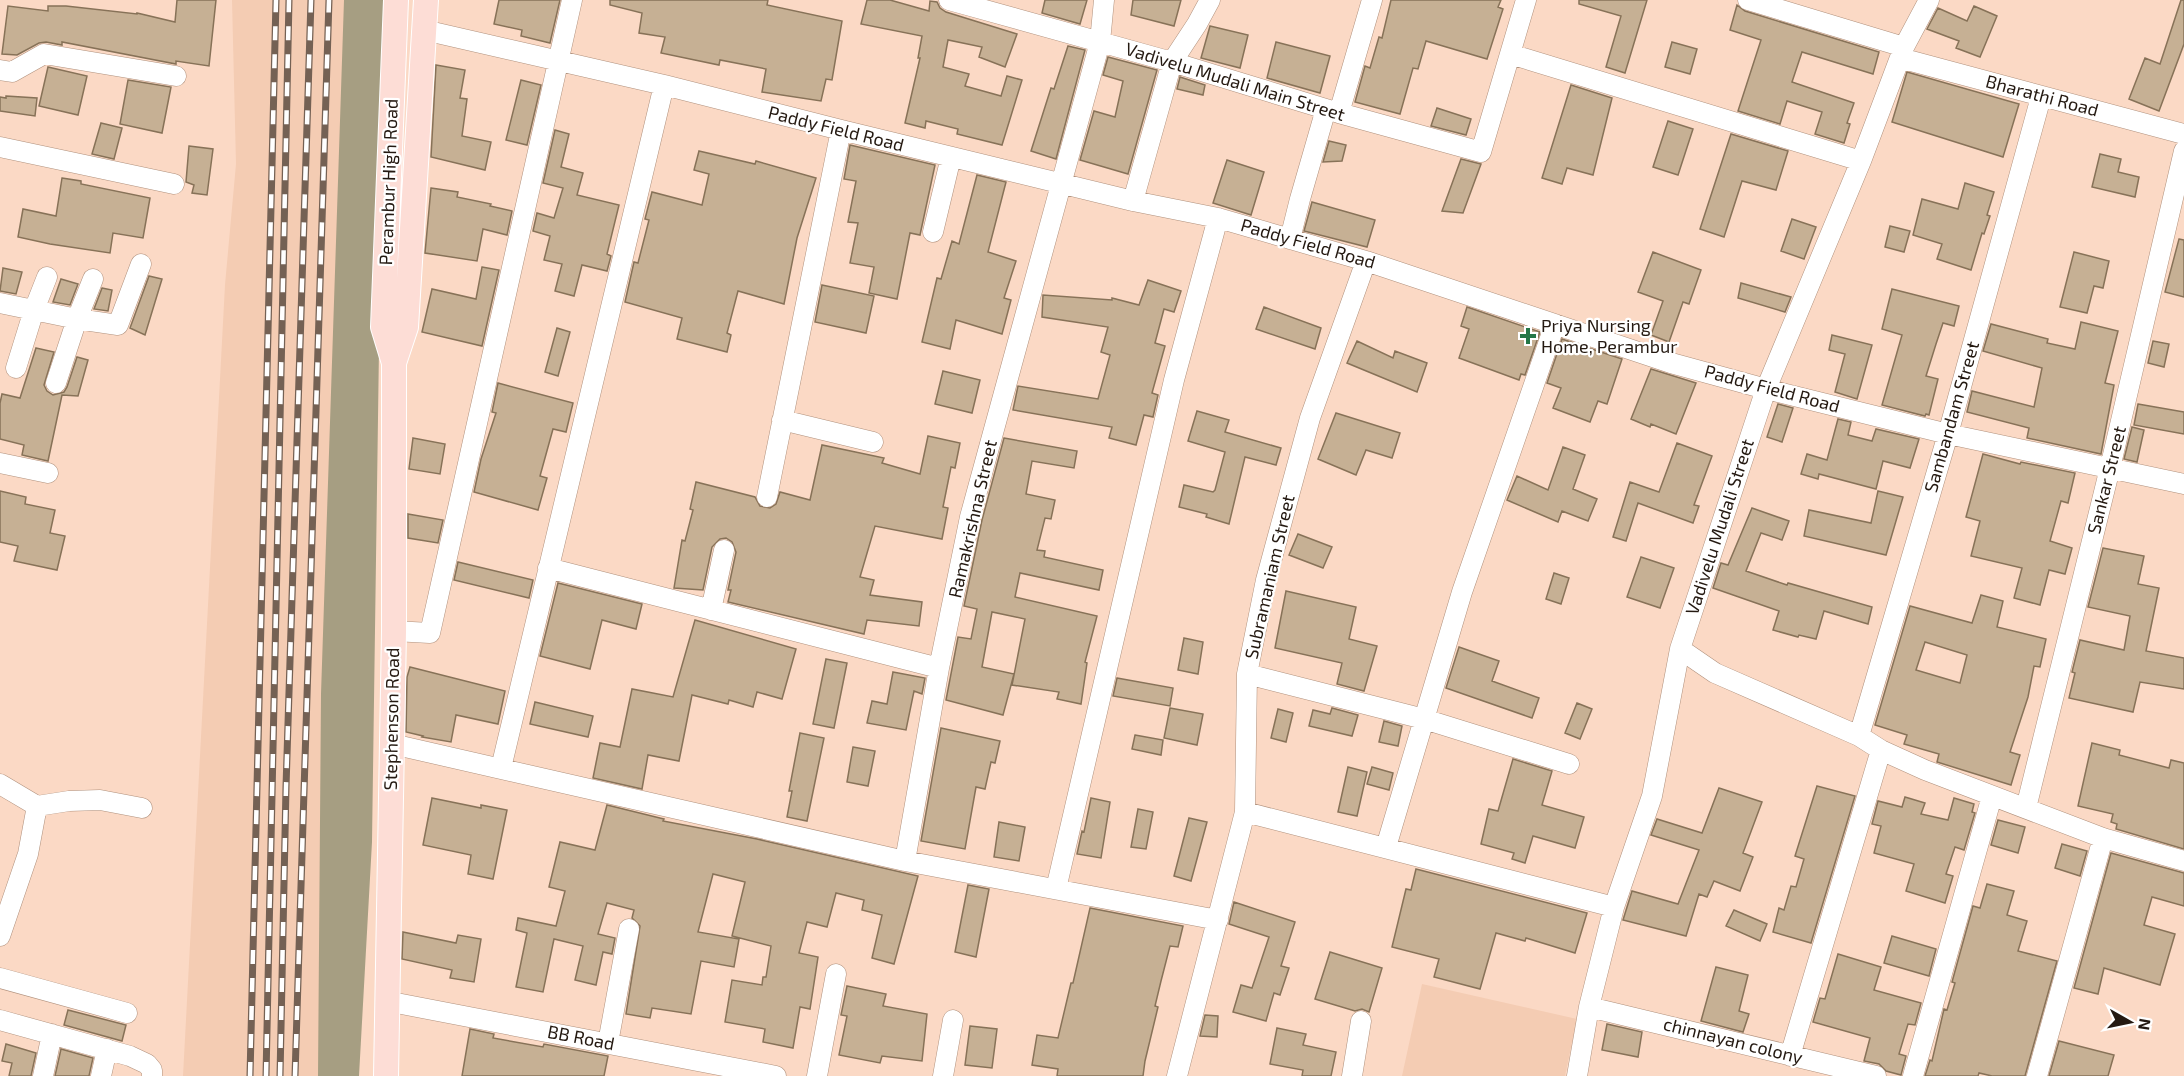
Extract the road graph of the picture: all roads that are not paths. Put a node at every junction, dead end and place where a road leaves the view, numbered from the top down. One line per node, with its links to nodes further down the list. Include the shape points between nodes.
1 (396, 0): 43 (main road, Perambur High Road, via 383,327)
2 (426, 0): 12 (main road)
3 (572, 0): 16 (street)
4 (949, 0): 11 (street, Vadivelu Mudali Main Street)
5 (1104, 0): 13 (street, Ramakrishna Street)
6 (1210, 0): 17 (street)
7 (1372, 0): 22 (street)
8 (1526, 0): 15 (street)
9 (1748, 0): 14 (street, Bharathi Road)
10 (1929, 0): 14 (street, Vadivelu Mudali Street)
11 (990, 6): 13 (street, Vadivelu Mudali Main Street)
12 (424, 30): 16 (street, Paddy Field Road); 43 (main road, via 406,327)
13 (1100, 42): 17 (street, Vadivelu Mudali Main Street); 29 (street, Ramakrishna Street)
14 (1902, 53): 21 (street, Bharathi Road); 28 (street, Vadivelu Mudali Street)
15 (1510, 54): 22 (street, Vadivelu Mudali Main Street, via 1481,152); 28 (street)
16 (558, 61): 20 (street, Paddy Field Road); 58 (street, via 430,633)
17 (1172, 62): 22 (street, Vadivelu Mudali Main Street); 31 (street)
18 (0, 70): 19 (street, via 12,72 44,54)
19 (177, 76)
20 (664, 85): 23 (street, Paddy Field Road); 56 (street)
21 (2041, 97): 24 (street, Bharathi Road); 48 (street, Sambandam Street)
22 (1332, 111): 34 (street, via 1299,199)
23 (841, 130): 27 (street, Paddy Field Road); 47 (street)
24 (2184, 134)
25 (0, 147): 30 (street)
26 (2184, 151): 51 (street, Sankar Street)
27 (951, 157): 29 (street, Paddy Field Road); 33 (street)
28 (1862, 161): 46 (street, Vadivelu Mudali Street)
29 (1062, 183): 31 (street, Paddy Field Road); 60 (street, Ramakrishna Street, via 970,517)
30 (174, 184)
31 (1133, 201): 32 (street, Paddy Field Road)
32 (1218, 218): 34 (street, Paddy Field Road); 78 (street, via 1174,380)
33 (933, 232)
34 (1290, 239): 35 (street, Paddy Field Road)
35 (1366, 261): 42 (street, Paddy Field Road); 61 (street, Subramaniam Street, via 1310,418 1266,580)
36 (141, 264): 41 (street, via 118,325)
37 (47, 277): 40 (street)
38 (93, 279): 41 (street)
39 (0, 303): 40 (street)
40 (34, 310): 41 (street); 44 (street)
41 (77, 319): 45 (street)
42 (1555, 324): 46 (street, Paddy Field Road, via 1671,363); 62 (street, via 1462,592)
43 (394, 363): 58 (main road, Stephenson Road)
44 (16, 369)
45 (56, 383)
46 (1766, 388): 48 (street, Paddy Field Road); 59 (street, Vadivelu Mudali Street)
47 (782, 420): 49 (street); 54 (street)
48 (1948, 434): 51 (street, Paddy Field Road); 63 (street, Sambandam Street)
49 (873, 442)
50 (0, 463): 52 (street)
51 (2110, 468): 53 (street, Paddy Field Road); 72 (street, Sankar Street)
52 (48, 472)
53 (2184, 484)
54 (767, 497)
55 (724, 550): 57 (street)
56 (549, 568): 57 (street); 67 (street)
57 (711, 610): 60 (street)
58 (394, 631): 64 (main road, Stephenson Road)
59 (1680, 649): 63 (street, via 1715,673); 79 (street, Vadivelu Mudali Street, via 1652,796)
60 (939, 668): 76 (street, Ramakrishna Street)
61 (1247, 674): 62 (street); 73 (street, Subramaniam Street)
62 (1424, 719): 66 (street); 75 (street)
63 (1859, 736): 65 (street)
64 (392, 744): 67 (street); 85 (main road, Stephenson Road)
65 (1881, 750): 69 (street); 94 (street)
66 (1569, 764)
67 (501, 768): 76 (street)
68 (0, 784): 70 (street)
69 (1992, 796): 72 (street); 107 (street)
70 (37, 806): 71 (street, via 100,800); 82 (street, via 28,854)
71 (142, 808)
72 (2026, 808): 74 (street)
73 (1245, 812): 75 (street); 80 (street, Subramaniam Street)
74 (2103, 838): 77 (street); 108 (street)
75 (1386, 847): 79 (street)
76 (905, 861): 78 (street)
77 (2184, 861)
78 (1056, 889): 80 (street)
79 (1614, 907): 86 (street, Vadivelu Mudali Street)
80 (1218, 920): 103 (street, Subramaniam Street)
81 (629, 929): 92 (street)
82 (0, 936)
83 (836, 974): 101 (street)
84 (0, 978): 87 (street)
85 (386, 1001): 92 (street, BB Road); 99 (main road, Stephenson Road)
86 (1589, 1006): 94 (street, chinnayan colony); 105 (street, Vadivelu Mudali Street)
87 (127, 1013)
88 (0, 1020): 91 (street)
89 (953, 1020): 102 (street)
90 (1361, 1021): 104 (street)
91 (52, 1034): 93 (street); 96 (street)
92 (608, 1043): 95 (street, BB Road)
93 (107, 1049): 97 (street); 98 (street, via 147,1064)
94 (1790, 1056): 106 (street, chinnayan colony)
95 (724, 1071): 100 (street, BB Road)
96 (43, 1076)
97 (101, 1076)
98 (152, 1076)
99 (386, 1076)
100 (776, 1076)
101 (817, 1076)
102 (943, 1076)
103 (1178, 1076)
104 (1352, 1076)
105 (1577, 1076)
106 (1876, 1076)
107 (1913, 1076)
108 (2037, 1076)

